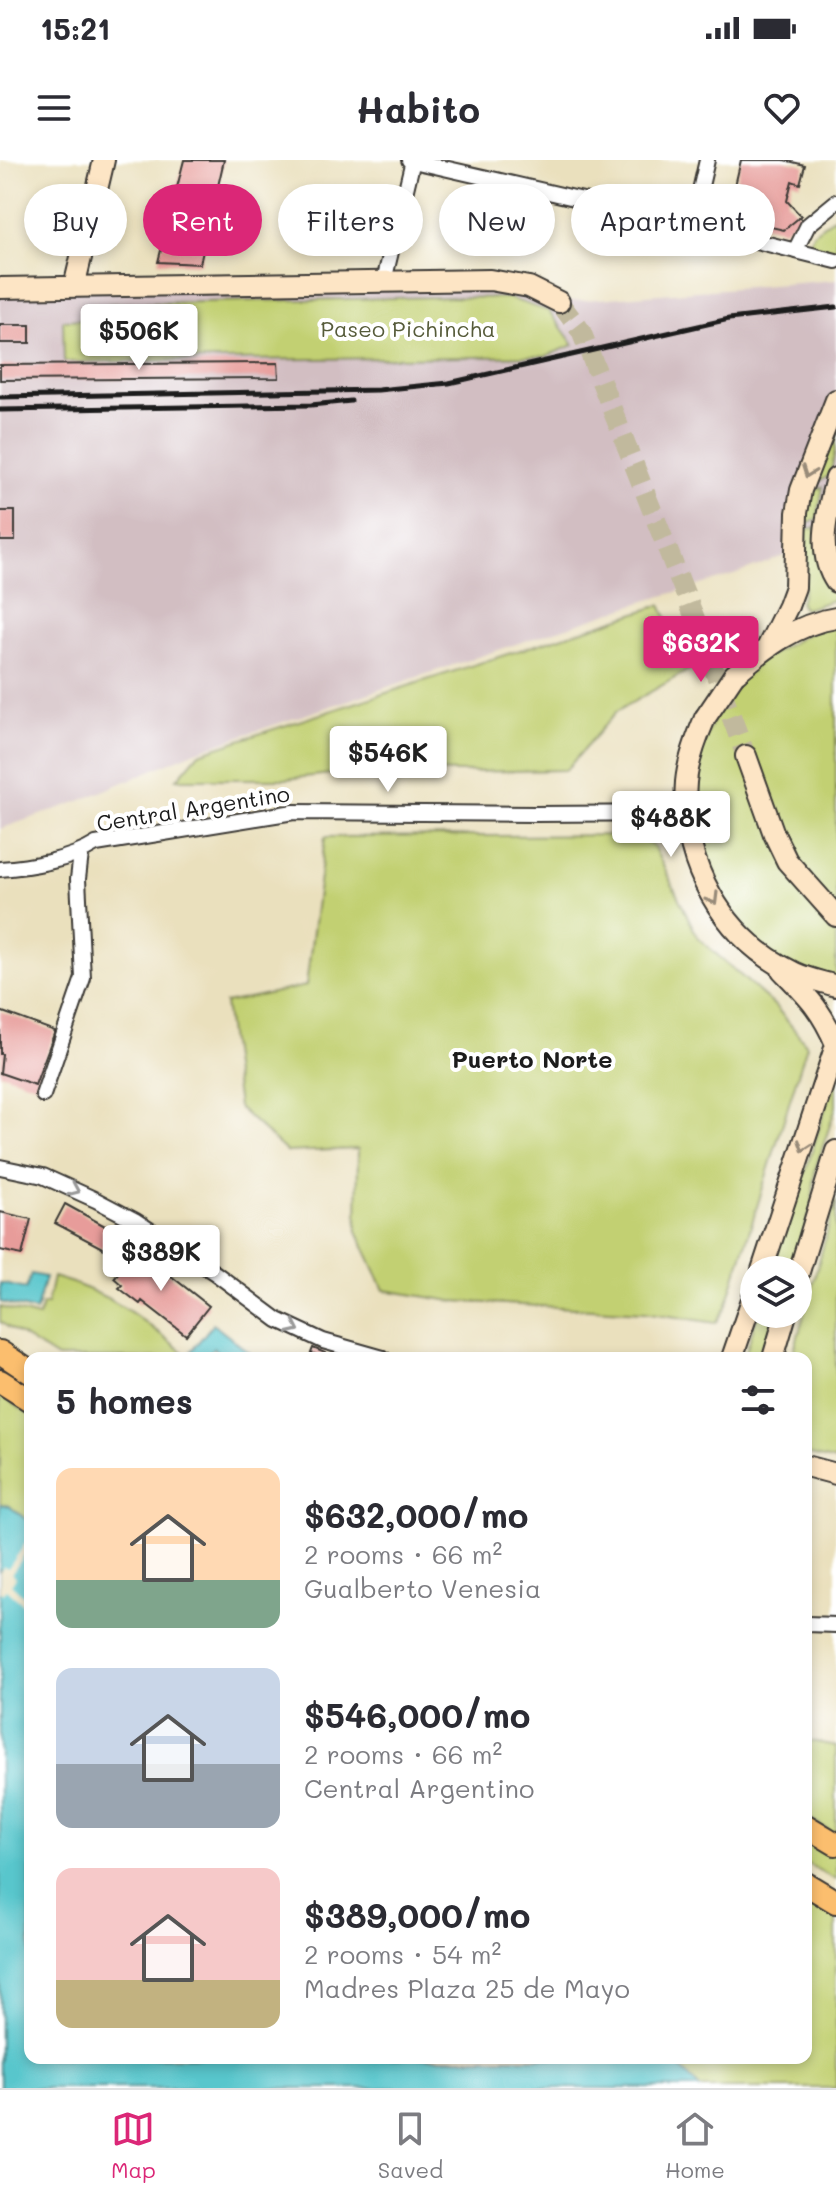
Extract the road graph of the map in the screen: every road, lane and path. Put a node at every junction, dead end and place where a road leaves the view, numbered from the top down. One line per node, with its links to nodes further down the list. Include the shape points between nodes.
1 (104, 160): 11 (main road)
2 (412, 160): 5 (street); 10 (street)
3 (707, 160): 4 (street)
4 (701, 184)
5 (571, 197)
6 (836, 202): 8 (street, via 808,225)
7 (775, 246): 8 (street)
8 (795, 251): 9 (street)
9 (836, 261)
10 (384, 281): 11 (main road); 13 (main road, via 490,280 529,287)
11 (74, 287): 12 (main road)
12 (0, 288)
13 (559, 302)
14 (836, 400): 18 (main road, one-way to 18, via 801,490 795,587)
15 (836, 478): 16 (main road, via 825,532 829,572)
16 (836, 582)
17 (836, 618): 18 (main road, via 797,629)
18 (768, 646): 20 (main road, bridge, via 734,675 705,718 686,780)
19 (746, 756): 23 (main road, via 787,861)
20 (685, 813): 21 (street, Central Argentino, via 294,812 96,844); 24 (main road, one-way to 24, via 703,882 721,913)
21 (81, 854): 22 (street, Central Argentino); 27 (street, via 83,978)
22 (0, 869)
23 (836, 916)
24 (774, 962): 25 (main road); 26 (main road, via 812,1000)
25 (836, 986)
26 (836, 1045): 30 (main road, one-way to 30)
27 (43, 1095)
28 (836, 1151): 31 (main road)
29 (0, 1167): 35 (street, one-way to 35, via 43,1176 96,1200 215,1273 278,1320)
30 (767, 1256)
31 (804, 1256)
32 (742, 1328): 36 (main road)
33 (782, 1328): 37 (main road)
34 (0, 1352): 38 (main road)
35 (362, 1352)
36 (734, 1352)
37 (775, 1352)
38 (24, 1368)
39 (0, 1381): 40 (main road)
40 (24, 1396)
41 (812, 1468): 42 (main road)
42 (836, 1474)
43 (812, 1624): 44 (street)
44 (836, 1625)
45 (812, 1830): 46 (main road)
46 (836, 1844)
47 (812, 1888): 48 (main road)
48 (836, 1902)

